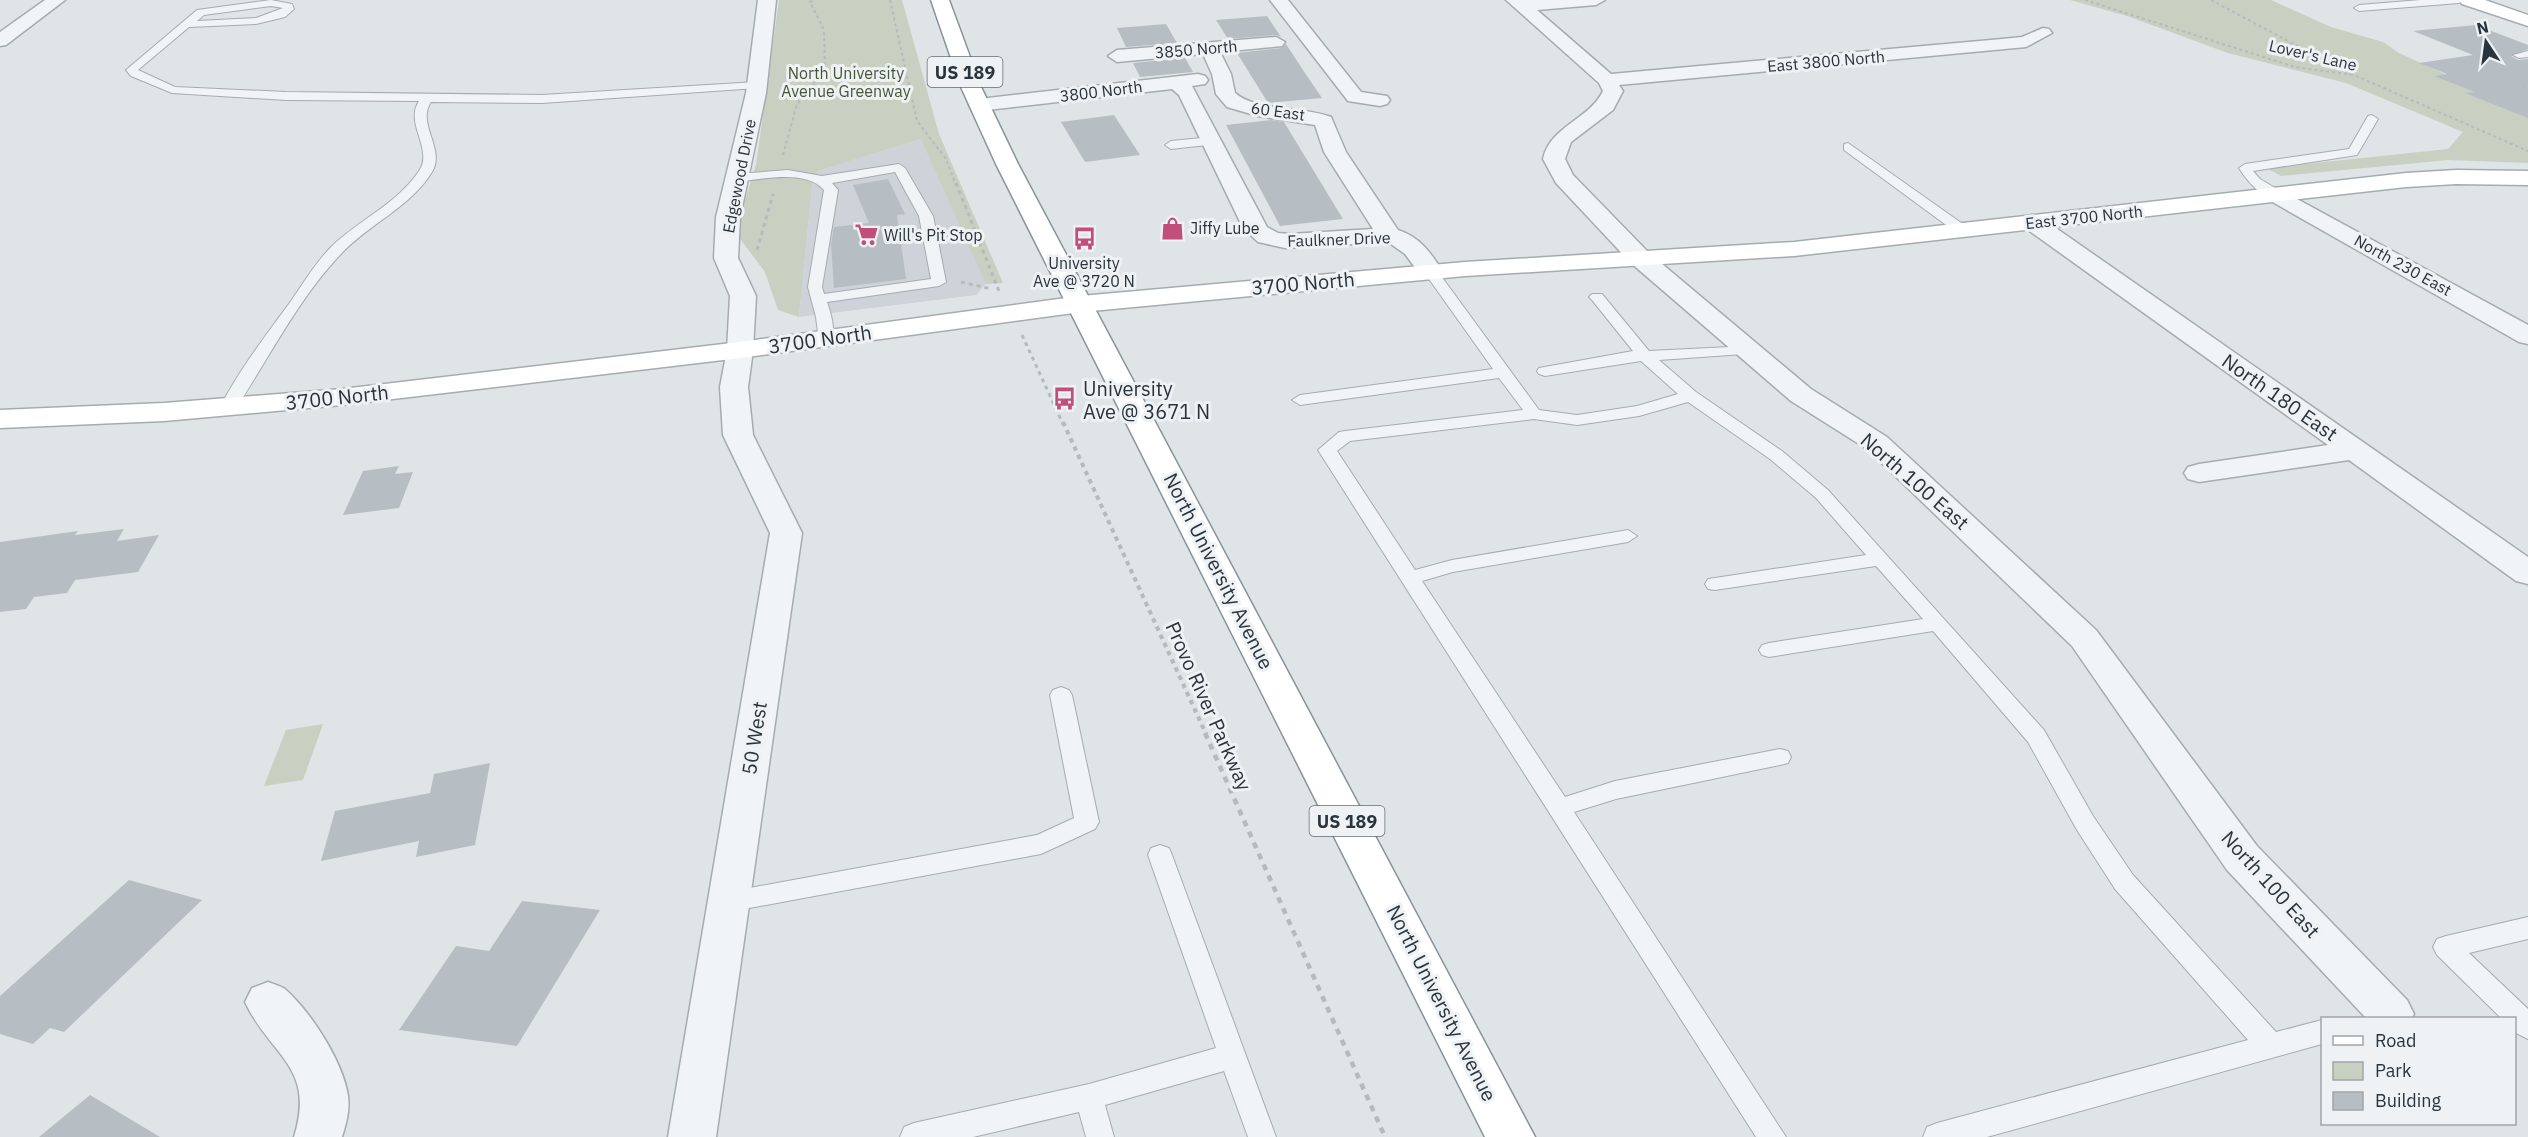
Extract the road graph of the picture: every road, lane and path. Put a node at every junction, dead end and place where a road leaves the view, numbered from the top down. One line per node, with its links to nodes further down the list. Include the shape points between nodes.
1 (56, 0): 22 (street)
2 (206, 0): 18 (lane)
3 (767, 0): 30 (street, Edgewood Drive)
4 (814, 0): 14 (path)
5 (890, 0): 54 (path, Provo River Parkway, via 917,121 946,159)
6 (940, 0): 36 (main road, North University Avenue / US 189)
7 (1279, 0): 34 (street, via 1355,97)
8 (1596, 0): 15 (street)
9 (2085, 0): 26 (path, Lover's Lane, via 2295,67)
10 (2211, 0): 26 (path)
11 (2373, 0): 16 (lane)
12 (2459, 0): 16 (lane)
13 (2468, 0): 19 (main road)
14 (809, 1): 35 (path, via 824,30 826,62 825,70)
15 (1518, 3): 28 (street)
16 (2391, 7): 17 (lane)
17 (2359, 8)
18 (201, 12): 20 (lane); 20 (lane, via 271,3 289,9 276,18 263,20)
19 (2528, 21)
20 (186, 24): 33 (lane, via 134,67 135,74 172,90)
21 (2043, 33): 28 (street, East 3800 North, via 2026,42 2002,45)
22 (0, 41)
23 (1276, 42): 24 (street, 3850 North)
24 (1209, 48): 25 (street, 3850 North); 27 (street, 60 East)
25 (1117, 56)
26 (2354, 75): 41 (path, Lover's Lane)
27 (1223, 77): 29 (street, 3800 North); 48 (street, 60 East, via 1227,97 1239,105 1307,114 1324,122 1335,152)
28 (1607, 80): 49 (street, North 100 East, via 1612,98 1564,138 1554,159 1564,178)
29 (1178, 84): 36 (street, 3800 North); 38 (street, Faulkner Drive, via 1187,92)
30 (757, 85): 33 (lane, via 542,99); 42 (street, Edgewood Drive)
31 (2522, 86): 32 (path)
32 (2528, 87)
33 (427, 98): 65 (lane, via 419,116 430,165 402,196 331,255 258,357)
34 (1380, 100)
35 (797, 104)
36 (979, 105): 55 (main road, North University Avenue / US 189)
37 (2372, 119): 45 (lane, via 2353,152 2245,168 2255,182)
38 (1212, 141): 39 (lane); 48 (street, Faulkner Drive, via 1255,228 1268,238 1290,241)
39 (1171, 145)
40 (1848, 147): 47 (lane)
41 (2528, 151)
42 (737, 178): 44 (lane, via 790,175); 59 (street, Edgewood Drive, via 728,217 726,258 743,296)
43 (2528, 178): 45 (main road, East 3700 North, via 2456,177)
44 (822, 180): 53 (lane, via 831,190 815,287); 53 (lane, via 899,168 926,216 939,282)
45 (2277, 195): 46 (main road, East 3700 North); 56 (street, North 230 East)
46 (2032, 222): 47 (main road, East 3700 North); 68 (street, North 180 East)
47 (1962, 230): 49 (main road, East 3700 North, via 1794,249)
48 (1389, 235): 50 (street, Faulkner Drive, via 1413,246)
49 (1640, 258): 50 (main road, 3700 North); 58 (street, North 100 East)
50 (1431, 272): 55 (main road, 3700 North); 62 (lane)
51 (960, 282): 54 (path)
52 (1597, 297): 60 (lane)
53 (818, 298): 57 (lane, via 825,317)
54 (1004, 302): 55 (main road, 3700 North); 57 (main road, 3700 North); 95 (path, Provo River Parkway, via 1170,652)
55 (1081, 304): 96 (main road, North University Avenue / US 189)
56 (2528, 336)
57 (825, 338): 59 (main road, 3700 North)
58 (1744, 349): 60 (lane); 84 (street, North 100 East, via 1801,395 1877,443 2084,639 2242,858)
59 (740, 350): 65 (main road, 3700 North); 81 (street, 50 West, via 734,387 738,435 786,533)
60 (1645, 356): 61 (lane); 63 (lane)
61 (1545, 371)
62 (1504, 372): 64 (lane); 66 (lane)
63 (1690, 396): 66 (lane, via 1639,411 1577,420); 71 (lane, via 1776,455 1822,494)
64 (1300, 400)
65 (228, 407): 67 (main road, 3700 North)
66 (1534, 414): 73 (lane, via 1345,436 1327,450)
67 (0, 419)
68 (2357, 450): 69 (street); 72 (street, North 180 East)
69 (2199, 473)
70 (1628, 536): 73 (lane, via 1452,566)
71 (1880, 559): 74 (lane); 75 (lane)
72 (2528, 573)
73 (1410, 578): 79 (lane)
74 (1715, 584)
75 (1938, 623): 76 (lane); 87 (lane, via 2036,736 2124,882)
76 (1769, 650)
77 (1061, 695): 81 (lane, via 1087,822 1041,843)
78 (1780, 758): 79 (lane, via 1615,790)
79 (1559, 808): 97 (lane)
80 (1160, 855): 88 (lane)
81 (728, 902): 91 (street, 50 West)
82 (2528, 928): 85 (lane, via 2446,947)
83 (268, 1002): 90 (street, via 318,1066 325,1092)
84 (2382, 1016)
85 (2528, 1027)
86 (2321, 1032): 87 (lane)
87 (2271, 1046): 98 (lane)
88 (1232, 1056): 89 (lane); 94 (lane)
89 (1089, 1096): 92 (lane); 93 (lane)
90 (318, 1137)
91 (692, 1137)
92 (914, 1137)
93 (1100, 1137)
94 (1262, 1137)
95 (1384, 1137)
96 (1511, 1137)
97 (1772, 1137)
98 (1937, 1137)

